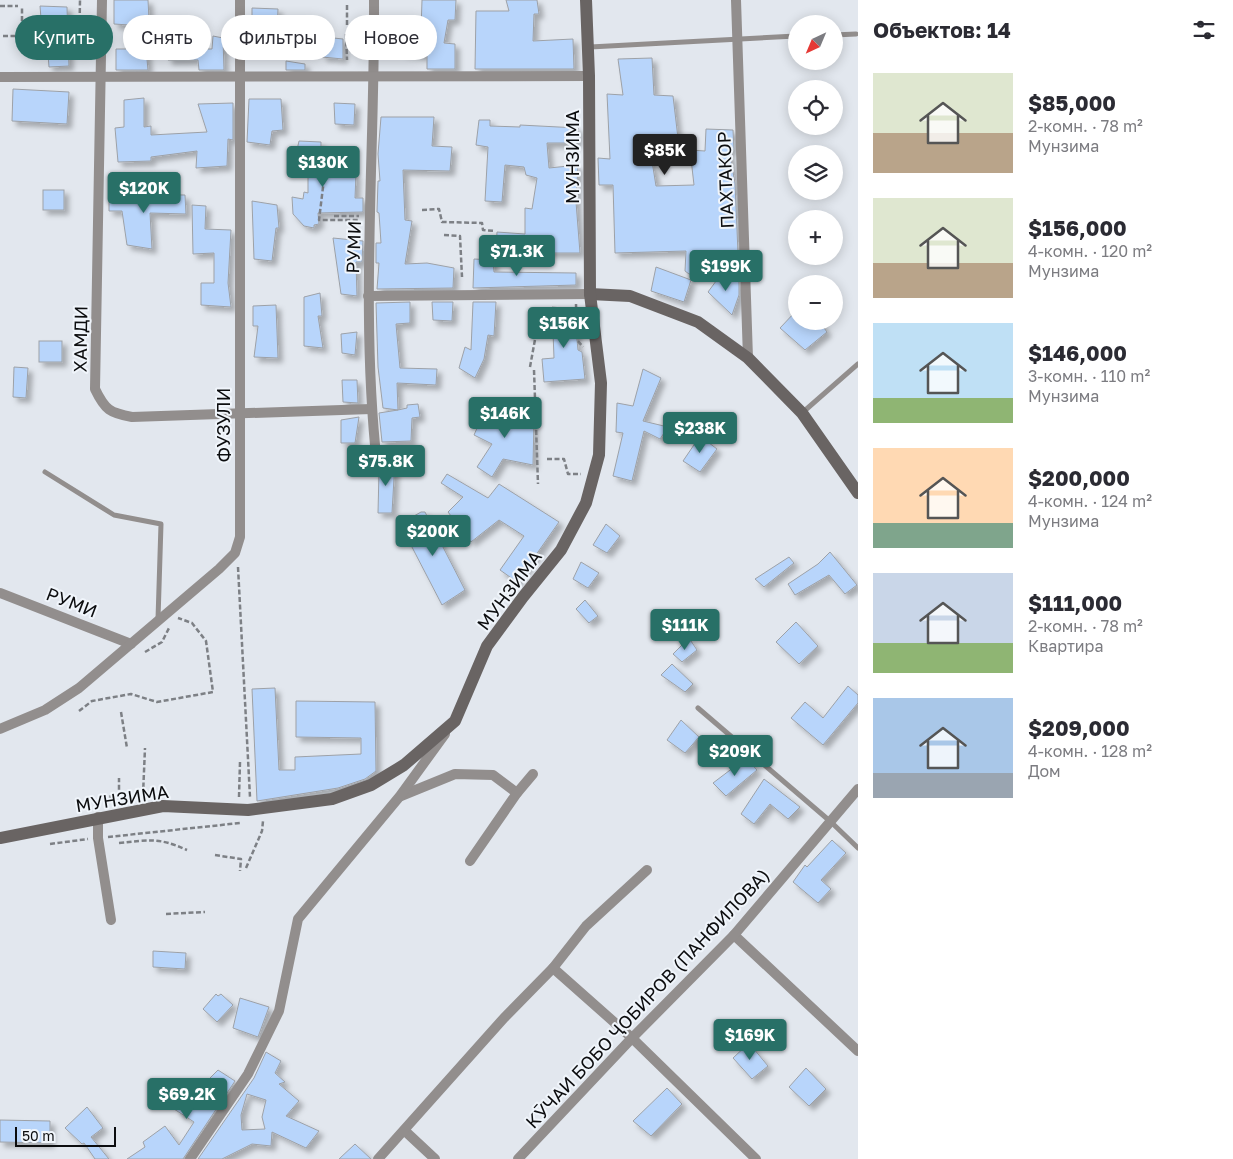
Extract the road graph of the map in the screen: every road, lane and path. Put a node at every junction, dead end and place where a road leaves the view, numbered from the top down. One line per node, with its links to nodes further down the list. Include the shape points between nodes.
1 (80, 0): 10 (path)
2 (102, 0): 19 (street, ХАМДИ)
3 (240, 0): 20 (street, ФУЗУЛИ)
4 (374, 0): 21 (street, РУМИ)
5 (586, 0): 18 (street, МУНЗИМА)
6 (736, 0): 17 (street, ПАХТАКОР)
7 (347, 5): 11 (path)
8 (0, 6): 9 (path, via 20,6)
9 (20, 15)
10 (80, 15)
11 (347, 15)
12 (856, 34): 13 (lane)
13 (843, 35)
14 (3, 36): 15 (path)
15 (15, 36)
16 (788, 36): 17 (lane)
17 (736, 38): 18 (lane); 37 (street, ПАХТАКОР)
18 (587, 47): 22 (street, МУНЗИМА)
19 (101, 76): 20 (street); 23 (street); 42 (street, ХАМДИ, via 95,389 102,404 114,413 132,417)
20 (240, 76): 21 (street); 42 (street, ФУЗУЛИ)
21 (374, 76): 22 (street); 33 (street, РУМИ)
22 (589, 76): 32 (street, МУНЗИМА)
23 (0, 77)
24 (324, 179): 28 (path, via 320,220)
25 (422, 210): 29 (path, via 439,210 442,222 482,223 483,230)
26 (334, 216): 27 (path)
27 (364, 216)
28 (366, 220)
29 (494, 231)
30 (444, 235): 31 (path, via 460,236)
31 (462, 277)
32 (590, 294): 33 (street); 37 (street, via 630,296 698,322); 60 (street, МУНЗИМА, via 601,383 599,455 586,503 561,550 487,646)
33 (368, 296): 41 (street, РУМИ)
34 (576, 300): 36 (path, via 578,340)
35 (538, 323): 39 (path)
36 (585, 349)
37 (748, 358): 43 (street)
38 (858, 364): 43 (lane)
39 (530, 367)
40 (534, 370): 48 (path)
41 (371, 409): 42 (street, ХАМДИ); 45 (street, РУМИ)
42 (239, 413): 53 (street, ФУЗУЛИ, via 240,537 235,553)
43 (802, 413): 49 (street)
44 (547, 459): 47 (path, via 564,459 568,474 582,474)
45 (377, 465)
46 (45, 472): 53 (lane, via 114,515 161,524)
47 (584, 479)
48 (538, 484)
49 (858, 493)
50 (238, 567): 73 (path)
51 (0, 593): 55 (street, РУМИ)
52 (175, 617): 58 (path, via 192,623 206,641 212,692 158,702 131,694 92,701)
53 (158, 621): 55 (street, ФУЗУЛИ)
54 (170, 626): 56 (path, via 162,642)
55 (131, 644): 61 (street, ФУЗУЛИ, via 46,710)
56 (145, 652)
57 (698, 708): 79 (lane)
58 (79, 711)
59 (121, 712): 62 (path)
60 (455, 720): 71 (street); 75 (street, МУНЗИМА, via 404,765 371,785 332,799 248,810 163,806)
61 (0, 729)
62 (127, 748)
63 (145, 748): 69 (path)
64 (240, 762): 70 (path)
65 (533, 774): 68 (street)
66 (119, 778): 72 (path, via 119,795)
67 (858, 790): 79 (street, КӮЧАИ БОБО ҶОБИРОВ (ПАНФИЛОВА))
68 (517, 793): 71 (street, via 493,775 455,774); 88 (street)
69 (143, 795)
70 (239, 796)
71 (400, 796): 101 (street, via 298,919 279,1011 248,1074)
72 (102, 798)
73 (250, 799)
74 (259, 815): 77 (path)
75 (98, 817): 81 (street, МУНЗИМА); 82 (street)
76 (272, 820): 77 (path)
77 (263, 821): 78 (path); 89 (path, via 262,832)
78 (254, 822)
79 (831, 822): 85 (lane); 95 (street, КӮЧАИ БОБО ҶОБИРОВ (ПАНФИЛОВА))
80 (244, 823): 82 (path)
81 (0, 838)
82 (98, 838): 84 (path); 94 (street)
83 (119, 843): 86 (path, via 154,838)
84 (50, 844)
85 (858, 848)
86 (187, 850)
87 (215, 855): 91 (path, via 240,859)
88 (470, 862)
89 (246, 868)
90 (647, 870): 96 (street, via 586,926)
91 (240, 871)
92 (205, 912): 93 (path)
93 (166, 914)
94 (111, 920)
95 (734, 935): 97 (street, КӮЧАИ БОБО ҶОБИРОВ (ПАНФИЛОВА)); 98 (street)
96 (553, 968): 97 (street); 99 (street, via 504,1018)
97 (632, 1038): 100 (street, КӮЧАИ БОБО ҶОБИРОВ (ПАНФИЛОВА)); 104 (street)
98 (858, 1051)
99 (405, 1131): 102 (street); 103 (street)
100 (523, 1157)
101 (190, 1159)
102 (378, 1159)
103 (435, 1159)
104 (756, 1159)

